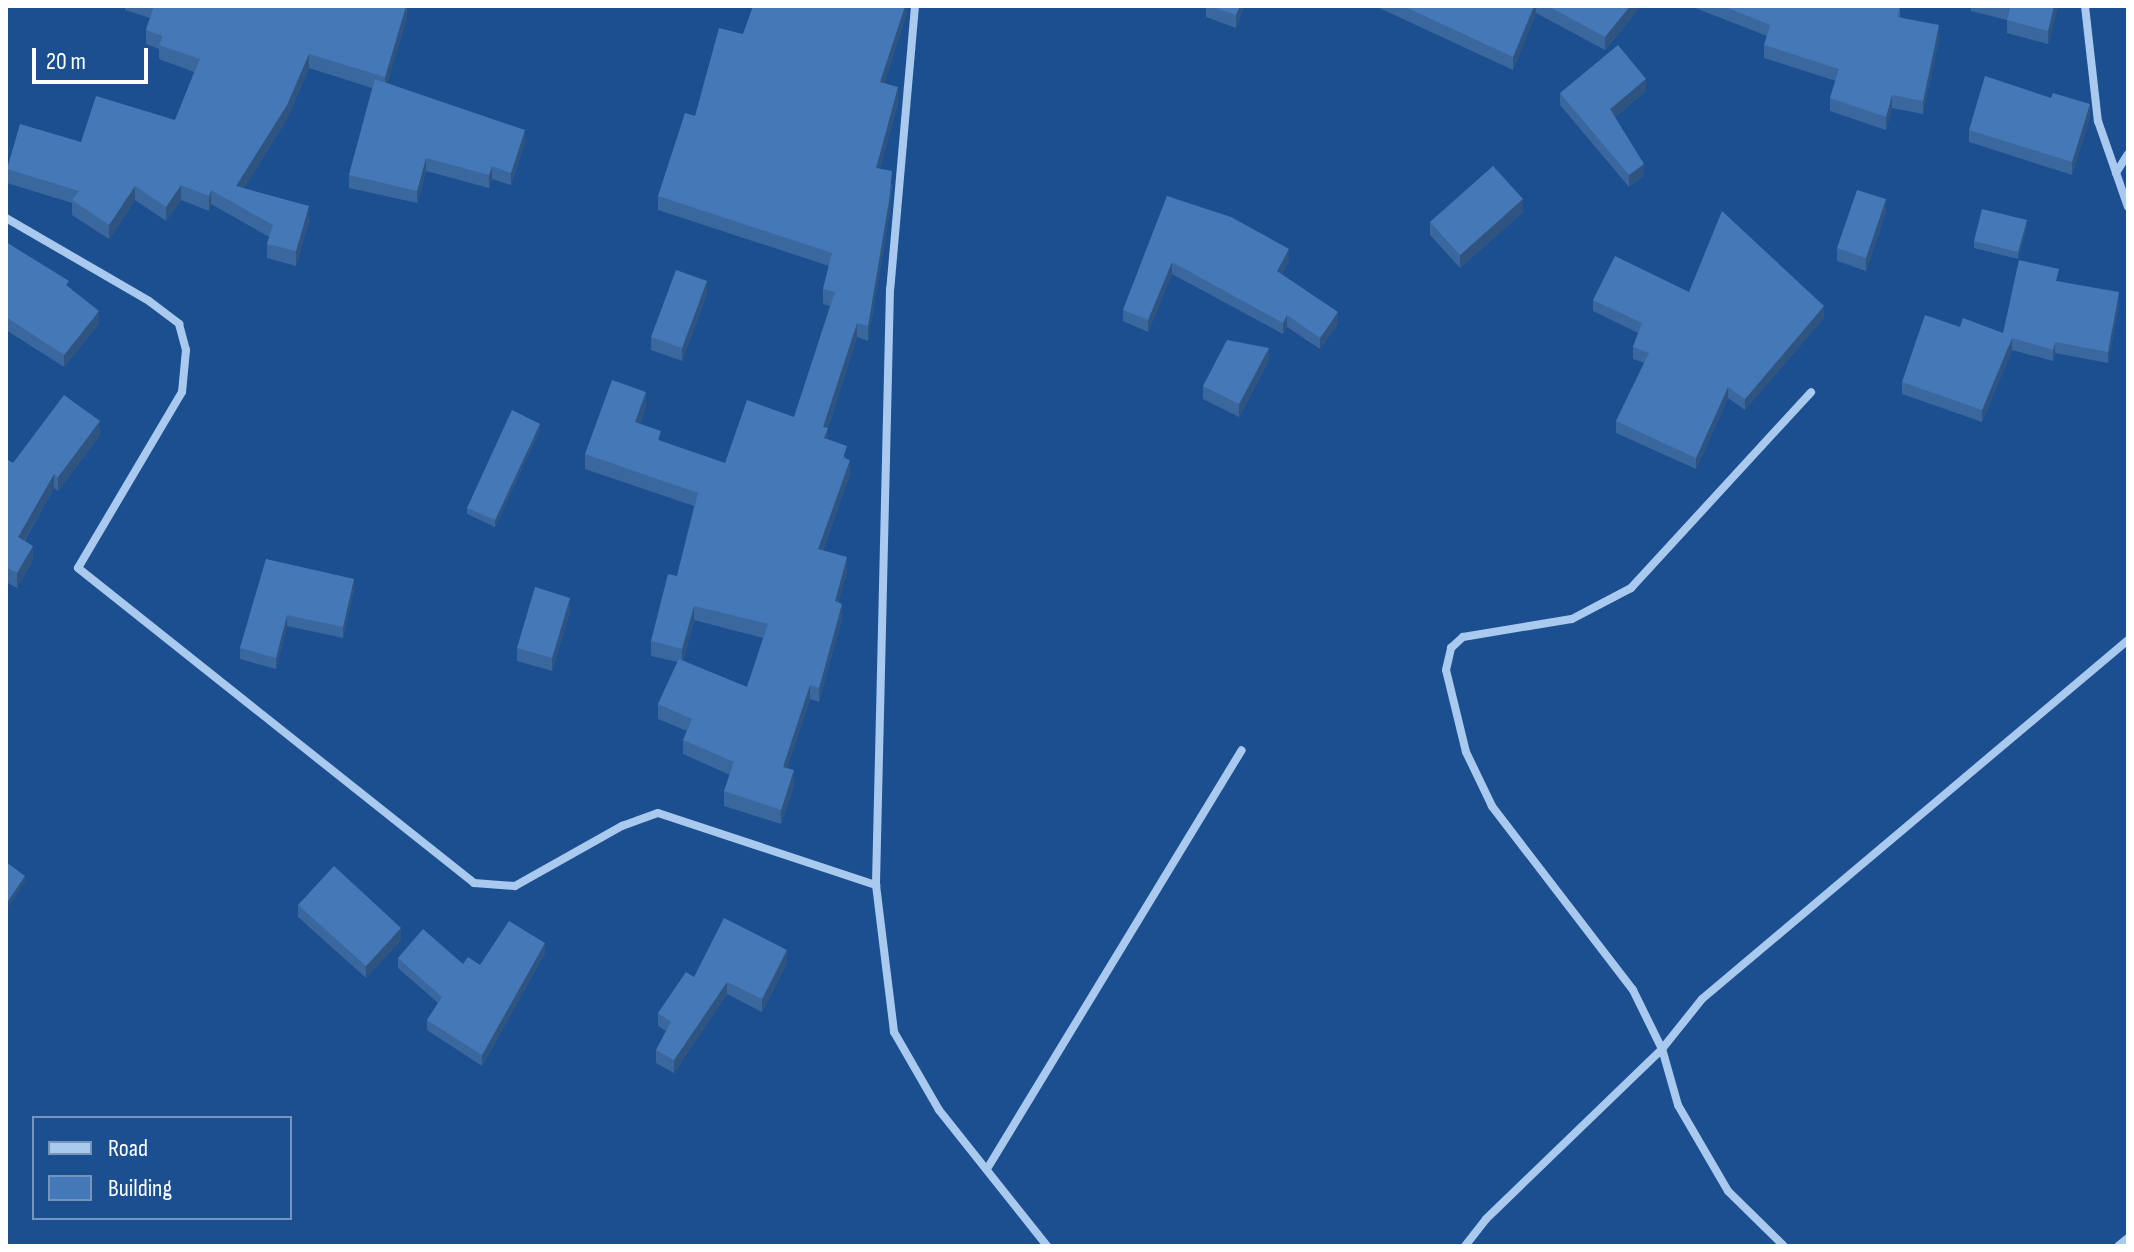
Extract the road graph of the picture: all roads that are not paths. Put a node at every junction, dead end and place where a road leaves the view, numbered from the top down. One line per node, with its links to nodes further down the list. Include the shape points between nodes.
1 (915, 6): 10 (street, via 890,289)
2 (2085, 6): 4 (street, via 2098,121)
3 (2128, 154): 4 (street)
4 (2116, 173): 5 (street)
5 (2128, 207)
6 (6, 218): 10 (street, via 149,301 179,324 186,350 182,392 78,568 474,883 515,886 622,826 658,813)
7 (1811, 392): 11 (street, via 1631,588 1572,619 1463,637 1451,648 1446,670 1466,752 1492,806 1633,990)
8 (2128, 640): 11 (street, via 1702,999)
9 (1242, 750): 12 (street)
10 (876, 885): 12 (street, via 894,1032 939,1110)
11 (1662, 1049): 15 (street, via 1486,1219); 16 (street, via 1678,1105 1728,1191)
12 (987, 1169): 14 (street)
13 (2128, 1238): 17 (street)
14 (1047, 1246)
15 (1465, 1246)
16 (1784, 1246)
17 (2118, 1246)

